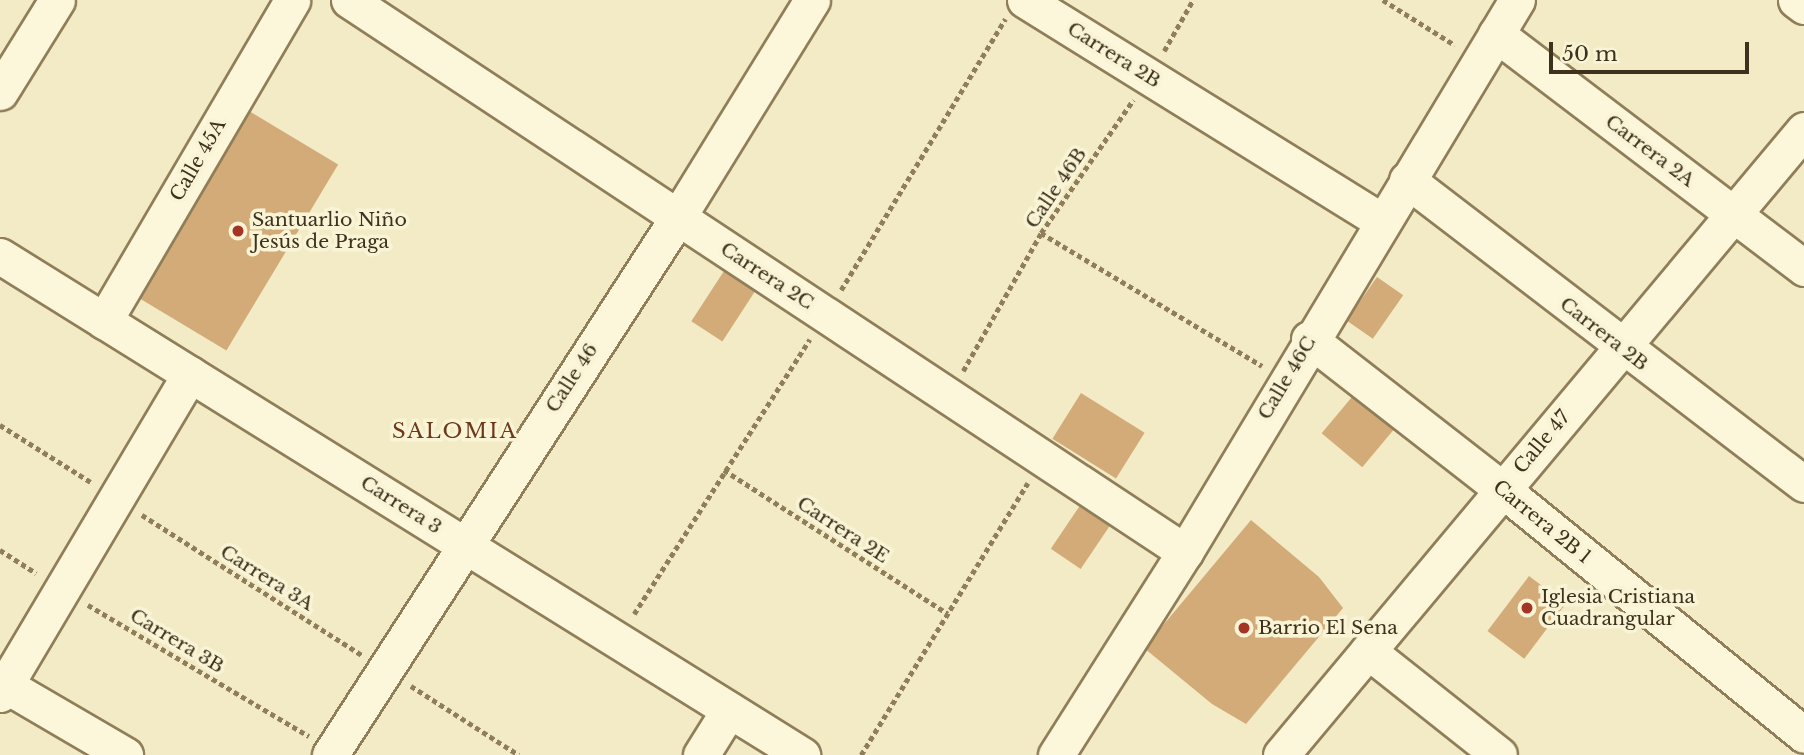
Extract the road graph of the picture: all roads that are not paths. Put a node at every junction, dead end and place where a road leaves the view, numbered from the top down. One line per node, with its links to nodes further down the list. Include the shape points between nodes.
1 (57, 0): 10 (street)
2 (292, 0): 18 (street, Calle 45A)
3 (349, 0): 14 (street, Carrera 2C)
4 (812, 0): 14 (street, Calle 46)
5 (1025, 0): 15 (street, Carrera 2B)
6 (1517, 0): 9 (street, Calle 46C)
7 (1796, 0): 8 (street)
8 (1804, 6)
9 (1488, 47): 12 (street, Calle 46C); 13 (street, Carrera 2A)
10 (0, 92)
11 (1804, 130): 13 (street, Calle 47)
12 (1407, 180): 15 (street, Calle 46C); 20 (street, Carrera 2B)
13 (1734, 214): 17 (street, Carrera 2A); 20 (street, Calle 47)
14 (678, 217): 24 (street, Calle 46); 25 (street, Carrera 2C)
15 (1382, 221): 19 (street, Calle 46C)
16 (0, 256): 18 (street, Carrera 3)
17 (1804, 268)
18 (104, 321): 21 (street, Carrera 3)
19 (1309, 339): 23 (street, Carrera 2B 1); 25 (street, Calle 46C)
20 (1621, 348): 22 (street, Carrera 2B); 23 (street, Calle 47)
21 (190, 374): 24 (street, Carrera 3); 27 (street)
22 (1804, 484)
23 (1503, 489): 26 (street, Calle 47); 29 (street, Carrera 2B 1)
24 (464, 544): 28 (street, Carrera 3); 30 (street, Calle 46)
25 (1185, 551): 34 (street, Calle 46C)
26 (1368, 651): 35 (street, Calle 47); 36 (street)
27 (2, 687): 31 (street)
28 (730, 710): 32 (street); 33 (street, Carrera 3)
29 (1804, 735)
30 (331, 753)
31 (125, 755)
32 (701, 755)
33 (802, 755)
34 (1056, 755)
35 (1281, 755)
36 (1499, 755)

